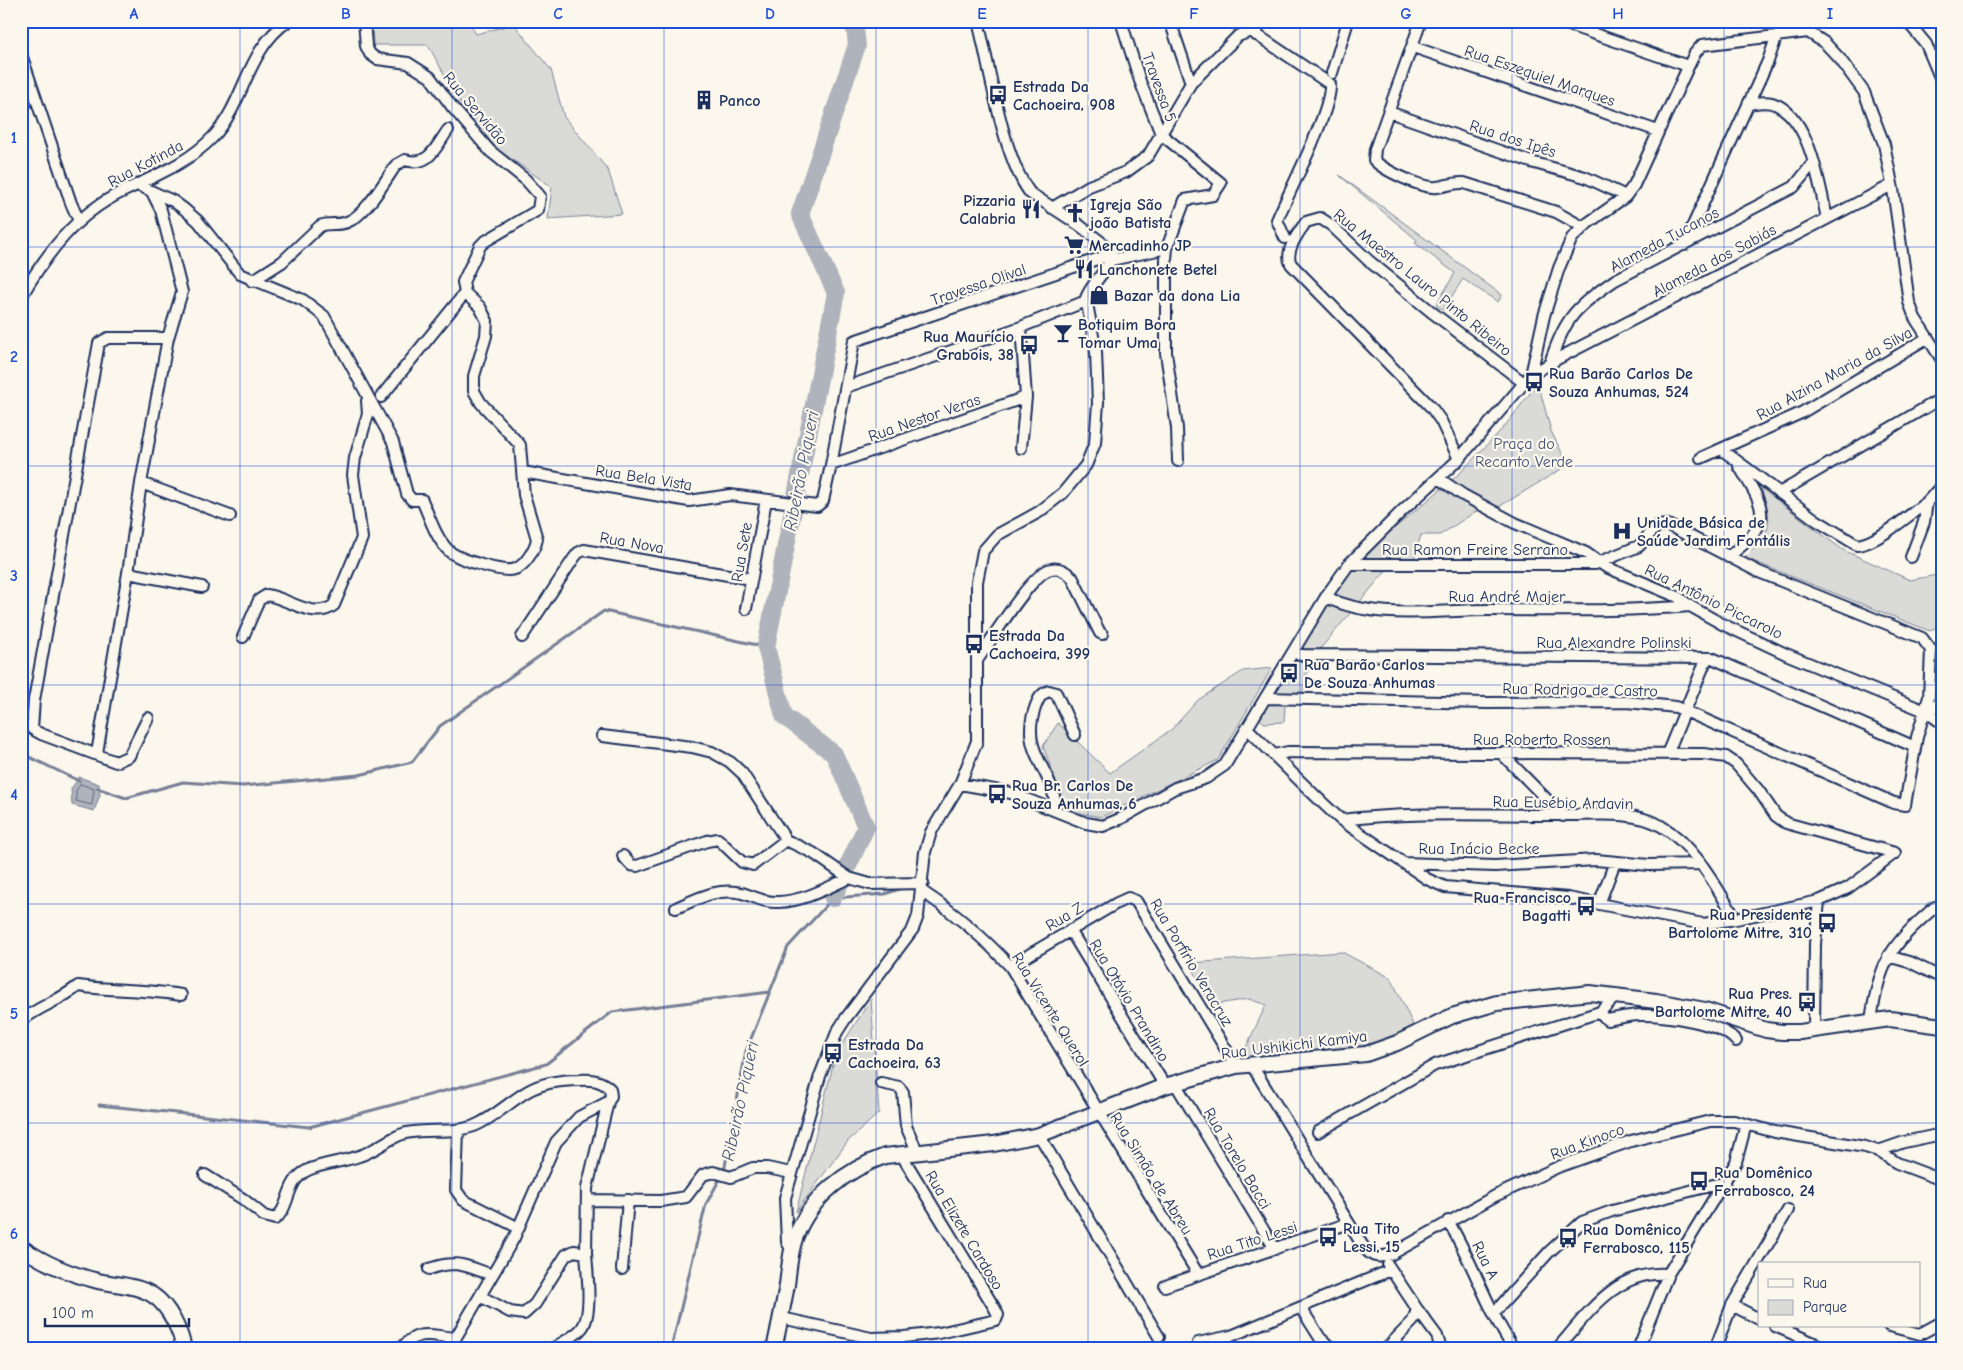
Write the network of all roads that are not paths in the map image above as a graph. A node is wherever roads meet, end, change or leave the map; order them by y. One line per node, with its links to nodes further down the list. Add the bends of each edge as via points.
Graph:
1 (288, 21): 27 (street, Rua Kotinda, via 272,34 258,54 223,126 199,150)
2 (364, 21): 40 (street, Rua Servidão, via 366,46 370,54 377,59 408,63 430,77 490,151 526,180 540,196 538,210 532,216 494,234 480,246 463,279)
3 (978, 21): 31 (street, via 1017,172 1030,193)
4 (1121, 21): 25 (street, Travessa 5)
5 (1170, 21): 20 (street)
6 (1260, 21): 13 (street)
7 (1348, 21): 18 (street)
8 (1421, 21): 15 (street)
9 (1557, 21): 17 (street)
10 (1808, 21): 12 (street)
11 (1906, 21): 19 (street, via 1926,44)
12 (1801, 32): 14 (street); 28 (street, via 1812,34 1825,43 1864,92 1884,144)
13 (1256, 35): 20 (street, via 1251,31 1238,36); 35 (street, via 1330,84 1330,94 1314,137 1277,220)
14 (1776, 35): 17 (street, via 1708,43 1699,48); 21 (street)
15 (1413, 47): 22 (street); 24 (street, Rua Eszequiel Marques)
16 (21, 54): 33 (street)
17 (1688, 66): 24 (street)
18 (1332, 73)
19 (1942, 82)
20 (1190, 83): 25 (street)
21 (1748, 104): 26 (street, via 1771,103 1792,116 1801,129); 36 (street)
22 (1389, 112): 30 (street, Rua dos Ipês, via 1531,162 1585,177); 34 (street, via 1375,149 1374,160 1381,167 1426,185 1438,187 1464,183 1556,212)
23 (448, 130): 39 (street, via 425,159 415,163 405,160 396,165 356,217 343,223 320,226 286,258)
24 (1658, 131): 30 (street)
25 (1161, 134): 31 (street, via 1148,156 1133,168 1089,186); 37 (street, via 1221,183 1213,195 1185,200)
26 (1813, 163): 32 (street); 36 (street, Alameda Tucanos, via 1794,187)
27 (138, 185): 29 (street); 33 (street, Rua Kotinda, via 104,202)
28 (1892, 185): 32 (street, Alameda dos Sabiás); 45 (street, via 1909,302)
29 (152, 192): 39 (street, via 184,209 207,232 233,267); 44 (street, via 161,210 182,292)
30 (1626, 196): 34 (street)
31 (1052, 208): 38 (street, via 1101,242)
32 (1827, 218): 47 (street, Alameda dos Sabiás)
33 (80, 221): 41 (street, Rua Kotinda, via 49,253)
34 (1583, 227): 48 (street, via 1572,238 1559,268)
35 (1285, 238)
36 (1684, 245): 47 (street, Alameda Tucanos, via 1615,280 1591,297 1564,325)
37 (1167, 248): 38 (street, Travessa Olival); 58 (street, via 1167,365 1177,428)
38 (1112, 257): 42 (street, via 1087,293); 49 (street, Travessa Olival, via 854,340)
39 (252, 281): 50 (street, via 303,300 324,316)
40 (465, 293): 51 (street); 61 (street, via 484,312 487,321 474,376 476,396 520,445)
41 (21, 297)
42 (1086, 301): 43 (street); 84 (street, via 1096,352 1098,403 1093,449 1086,465 1063,493 1039,512 997,535 983,551 977,582)
43 (1021, 327): 49 (street); 52 (street)
44 (168, 338): 63 (street); 95 (street, via 108,338 98,343 36,690 32,729)
45 (1928, 338): 46 (street); 55 (street, Rua Alzina Maria da Silva, via 1800,413)
46 (1942, 360)
47 (1550, 363): 48 (street, Alameda dos Sabiás)
48 (1527, 379): 57 (street); 57 (street, Rua Maestro Lauro Pinto Ribeiro, via 1383,273 1324,220 1315,218 1306,222 1288,256 1291,264 1431,406)
49 (846, 387): 60 (street)
50 (367, 397): 61 (street, via 393,442 410,498 422,500 445,546 462,558 508,571 519,567 530,555 537,539 524,495); 80 (street, via 368,414 353,475 362,538 334,605 328,610 314,611 267,595 259,600)
51 (381, 397)
52 (1026, 397): 54 (street); 60 (street, Rua Nestor Veras)
53 (1942, 398): 65 (street)
54 (1021, 448)
55 (1721, 449): 56 (street, Rua Alzina Maria da Silva); 59 (street)
56 (1701, 458)
57 (1459, 459): 62 (street)
58 (1178, 461)
59 (1737, 461): 65 (street); 69 (street, via 1759,499 1762,517 1755,534)
60 (831, 465): 66 (street, Rua Bela Vista, via 820,505)
61 (522, 472): 66 (street, Rua Bela Vista, via 689,501 730,495)
62 (1438, 478): 71 (street, Rua Antônio Piccarolo, via 1507,518 1586,553); 72 (street)
63 (141, 484): 68 (street); 73 (street)
64 (1942, 485): 67 (street)
65 (1779, 493): 67 (street, via 1857,546)
66 (766, 500): 74 (street, Rua Sete)
67 (1927, 502): 70 (street, via 1924,522)
68 (230, 516)
69 (1728, 557): 71 (street, Rua Ramon Freire Serrano, via 1661,524 1639,546); 88 (street, via 1922,638 1931,650)
70 (1911, 557)
71 (1599, 562): 72 (street, Rua Ramon Freire Serrano, via 1580,565); 77 (street, Rua Antônio Piccarolo, via 1678,597)
72 (1349, 564): 76 (street)
73 (128, 573): 75 (street); 95 (street)
74 (751, 579): 78 (street, Rua Sete); 81 (street, Rua Nova, via 584,550 574,558)
75 (202, 587)
76 (1326, 597): 77 (street, Rua André Majer, via 1356,609 1409,611 1606,612); 82 (street)
77 (1690, 606): 88 (street, Rua Antônio Piccarolo, via 1786,654)
78 (746, 609)
79 (1102, 634): 84 (street, via 1072,578 1065,571 1052,569 1031,584)
80 (243, 637)
81 (522, 637)
82 (1294, 653): 83 (street, Rua Alexandre Polinski); 85 (street)
83 (1707, 658): 87 (street); 94 (street, Rua Alexandre Polinski)
84 (978, 660): 99 (street, via 977,741)
85 (1265, 698): 87 (street, Rua Rodrigo de Castro, via 1486,703 1627,702 1657,703); 91 (street)
86 (1942, 698): 88 (street)
87 (1684, 710): 94 (street, Rua Rodrigo de Castro, via 1894,803 1905,805); 97 (street)
88 (1927, 712): 90 (street, Rua Antônio Piccarolo); 94 (street)
89 (148, 718): 95 (street, via 129,756 116,762)
90 (1942, 723)
91 (1248, 729): 98 (street, Rua Inácio Becke); 100 (street, via 1225,765 1214,773 1176,788 1112,824 1096,826)
92 (1075, 735): 100 (street, via 1060,697 1053,692 1044,692 1033,714 1030,736 1052,789)
93 (602, 736): 103 (street, via 692,747 712,752 730,762 742,773)
94 (1915, 747)
95 (97, 753)
96 (1502, 754): 97 (street, Rua Roberto Rossen); 98 (street, Rua Roberto Rossen, via 1288,752); 101 (street)
97 (1667, 754): 111 (street, Rua Roberto Rossen, via 1704,754 1730,759 1759,791 1779,820 1895,853 1848,888)
98 (1274, 755): 102 (street, Rua Inácio Becke)
99 (960, 784): 100 (street, via 1011,793); 109 (street, via 931,832 925,852)
100 (1056, 811)
101 (1563, 816): 102 (street, Rua Eusébio Ardavin, via 1404,816); 107 (street, Rua Eusébio Ardavin, via 1622,816 1653,822 1683,842)
102 (1341, 820): 106 (street, Rua Inácio Becke)
103 (786, 840): 104 (street, via 753,865 742,862 718,839 637,866 631,866); 108 (street, via 813,853)
104 (623, 856)
105 (1616, 862): 106 (street, Rua Inácio Becke, via 1575,860 1495,866); 107 (street, Rua Inácio Becke); 112 (street)
106 (1402, 863): 112 (street, via 1445,887)
107 (1700, 864): 115 (street, Rua Eusébio Ardavin)
108 (848, 878): 109 (street, via 870,884); 114 (street, via 792,900 770,902 743,893 723,891)
109 (923, 887): 118 (street, Rua Vicente Querol, via 994,948); 142 (street, via 918,916 906,941 856,1002 837,1032 820,1076)
110 (1136, 901): 116 (street, Rua Z, via 1128,898); 129 (street, Rua Porfírio Veracruz)
111 (1819, 902): 115 (street); 126 (street)
112 (1599, 904): 115 (street, via 1703,924)
113 (1935, 907): 117 (street, via 1906,932)
114 (676, 908)
115 (1736, 919)
116 (1070, 930): 118 (street, Rua Z); 131 (street, Rua Otávio Prandino)
117 (1888, 956): 119 (street, via 1912,963); 123 (street, via 1876,986)
118 (1010, 966): 133 (street, Rua Vicente Querol)
119 (1942, 978)
120 (181, 995): 124 (street, via 78,986 62,999 33,1011)
121 (1616, 996): 122 (street); 126 (main road, Rua Ushikichi Kamiya, via 1705,1010 1766,1030 1800,1032); 128 (main road, Rua Ushikichi Kamiya, via 1576,994 1497,1003 1452,1016 1366,1054)
122 (1600, 1012): 127 (street, via 1607,1020 1644,1015 1696,1022 1724,1031); 136 (street, via 1435,1064)
123 (1871, 1020): 125 (main road, Rua Ushikichi Kamiya, via 1897,1019); 126 (main road, Rua Ushikichi Kamiya)
124 (21, 1021)
125 (1942, 1026)
126 (1814, 1029)
127 (1736, 1041)
128 (1251, 1064): 129 (main road, Rua Ushikichi Kamiya); 150 (street)
129 (1236, 1066): 131 (main road, Rua Ushikichi Kamiya)
130 (881, 1083): 139 (street, via 899,1087 903,1092 906,1126)
131 (1170, 1085): 133 (main road, Rua Ushikichi Kamiya); 153 (street, Rua Torelo Bacci)
132 (608, 1102): 135 (street, via 610,1089 605,1084 589,1080 558,1080 528,1091 490,1118); 146 (street, via 591,1169); 151 (street, via 579,1117 556,1142)
133 (1097, 1112): 138 (main road, Rua Ushikichi Kamiya); 162 (street, Rua Simão de Abreu)
134 (1746, 1124): 140 (street, Rua Kinoco); 145 (street, via 1736,1162); 149 (street, Rua Kinoco, via 1724,1120 1710,1122 1608,1148 1520,1184)
135 (458, 1130): 143 (street, via 404,1133 360,1156 308,1170 291,1186 275,1219 264,1216); 151 (street, via 456,1190 462,1200)
136 (1318, 1132)
137 (1942, 1134): 140 (street)
138 (1038, 1135): 139 (main road, Rua Ushikichi Kamiya, via 984,1146); 176 (street)
139 (917, 1151): 141 (main road, Rua Ushikichi Kamiya)
140 (1878, 1151): 144 (street, Rua Kinoco, via 1897,1163)
141 (901, 1154): 154 (main road, Rua Ushikichi Kamiya, via 868,1162 827,1190 803,1220); 178 (street, Rua Elizete Cardoso, via 998,1318 993,1322 939,1333)
142 (791, 1173): 147 (street, via 753,1168 731,1177 713,1172 703,1175 686,1197 660,1201); 154 (street, via 784,1211 787,1242)
143 (205, 1175)
144 (1942, 1180)
145 (1725, 1182): 163 (street); 170 (street, via 1612,1211 1582,1222 1566,1234)
146 (587, 1200): 147 (street); 155 (street)
147 (628, 1200): 159 (street)
148 (1788, 1210): 157 (street)
149 (1448, 1221): 156 (street, Rua Kinoco); 170 (street, Rua A)
150 (1349, 1223): 153 (street, Rua Tito Lessi); 156 (street, via 1367,1252 1376,1258)
151 (519, 1228): 164 (street)
152 (21, 1247): 180 (main road, via 45,1263 78,1276 139,1289 155,1296 168,1312 182,1338)
153 (1275, 1249): 162 (street, Rua Tito Lessi)
154 (792, 1250): 171 (main road, Rua Ushikichi Kamiya)
155 (586, 1253): 166 (street, via 574,1251 566,1255 535,1304 524,1314 510,1312); 183 (street, via 586,1320 581,1329)
156 (1382, 1257): 160 (street)
157 (1761, 1262)
158 (429, 1269): 164 (street, via 456,1262)
159 (622, 1270)
160 (1391, 1270): 168 (street); 169 (street)
161 (1757, 1270): 167 (street)
162 (1198, 1274): 165 (street, Rua Tito Lessi)
163 (1668, 1274): 190 (street, via 1647,1274 1610,1291); 191 (street)
164 (492, 1275): 166 (street)
165 (1165, 1286)
166 (480, 1296): 177 (street)
167 (1732, 1305): 172 (street); 192 (street)
168 (1301, 1308): 179 (street, via 1231,1336); 186 (street, via 1320,1338)
169 (1417, 1309): 187 (street, via 1413,1320); 188 (street, via 1437,1336)
170 (1494, 1313): 189 (street, Rua A)
171 (782, 1318): 178 (street, via 849,1335); 184 (main road, Rua Ushikichi Kamiya)
172 (1758, 1318)
173 (1942, 1322): 175 (street, via 1920,1334)
174 (1780, 1328): 193 (street)
175 (1897, 1328)
176 (1159, 1337)
177 (455, 1338): 181 (street, via 418,1335 411,1337); 182 (street)
178 (888, 1338): 185 (street)
179 (1198, 1344)
180 (184, 1349)
181 (401, 1349)
182 (449, 1349)
183 (552, 1349)
184 (774, 1349)
185 (894, 1349)
186 (1332, 1349)
187 (1386, 1349)
188 (1441, 1349)
189 (1514, 1349)
190 (1557, 1349)
191 (1638, 1349)
192 (1715, 1349)
193 (1828, 1349)

